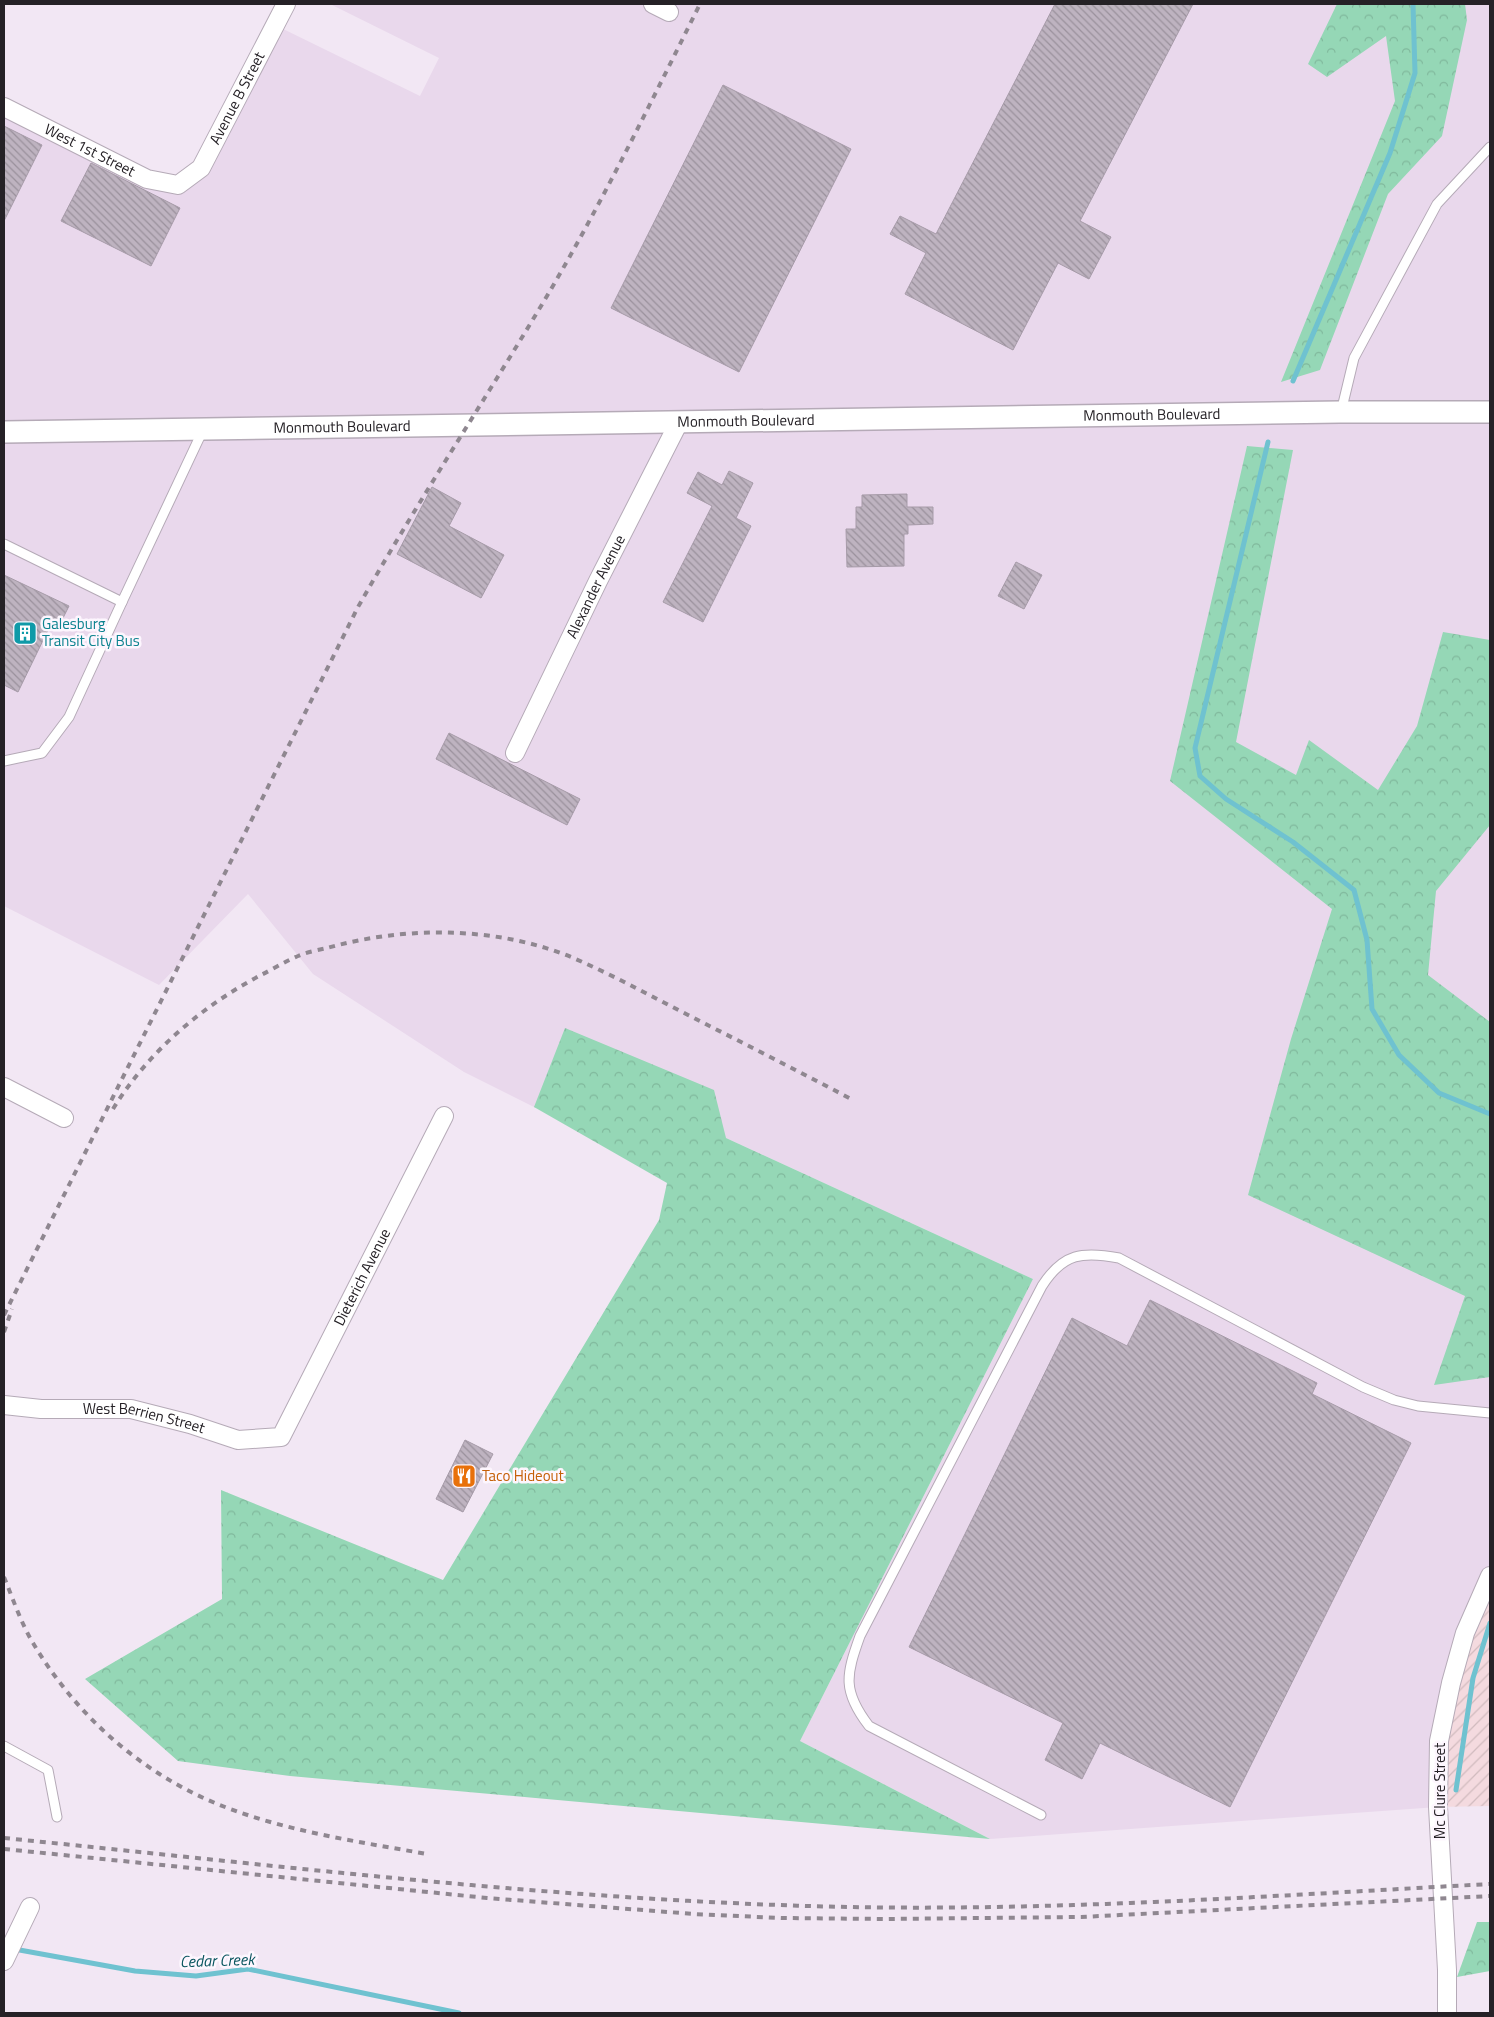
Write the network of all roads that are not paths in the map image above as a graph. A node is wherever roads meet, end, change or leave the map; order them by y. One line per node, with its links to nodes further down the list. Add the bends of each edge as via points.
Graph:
1 (286, 4): 4 (street, Avenue B Street, via 201,168)
2 (4, 106): 4 (street, West 1st Street, via 147,179)
3 (1490, 147): 5 (lane, via 1437,204 1354,358)
4 (178, 185)
5 (1340, 412): 6 (street, Monmouth Boulevard); 7 (street, Monmouth Boulevard)
6 (1490, 412)
7 (679, 422): 8 (street, Monmouth Boulevard); 12 (street, Alexander Avenue)
8 (204, 428): 9 (street, Monmouth Boulevard); 11 (lane)
9 (4, 432)
10 (4, 544): 11 (lane)
11 (122, 602): 13 (lane, via 69,717 42,753)
12 (515, 753)
13 (4, 761)
14 (4, 1087): 16 (street)
15 (444, 1116): 19 (street, Dieterich Avenue)
16 (64, 1118)
17 (4, 1405): 19 (street, West Berrien Street, via 41,1409 131,1409 238,1440)
18 (1490, 1413): 22 (lane, via 1418,1406 1394,1400 1363,1387 1119,1258 1094,1253 1075,1256 1060,1264 1042,1286 865,1627 851,1662 849,1677 850,1692 857,1710 869,1726)
19 (281, 1437)
20 (1490, 1576): 26 (street, Mc Clure Street, via 1465,1633 1439,1741 1438,1807)
21 (4, 1746): 23 (lane, via 48,1770)
22 (1041, 1815)
23 (56, 1817)
24 (30, 1907): 25 (street)
25 (4, 1961)
26 (1447, 2013)

